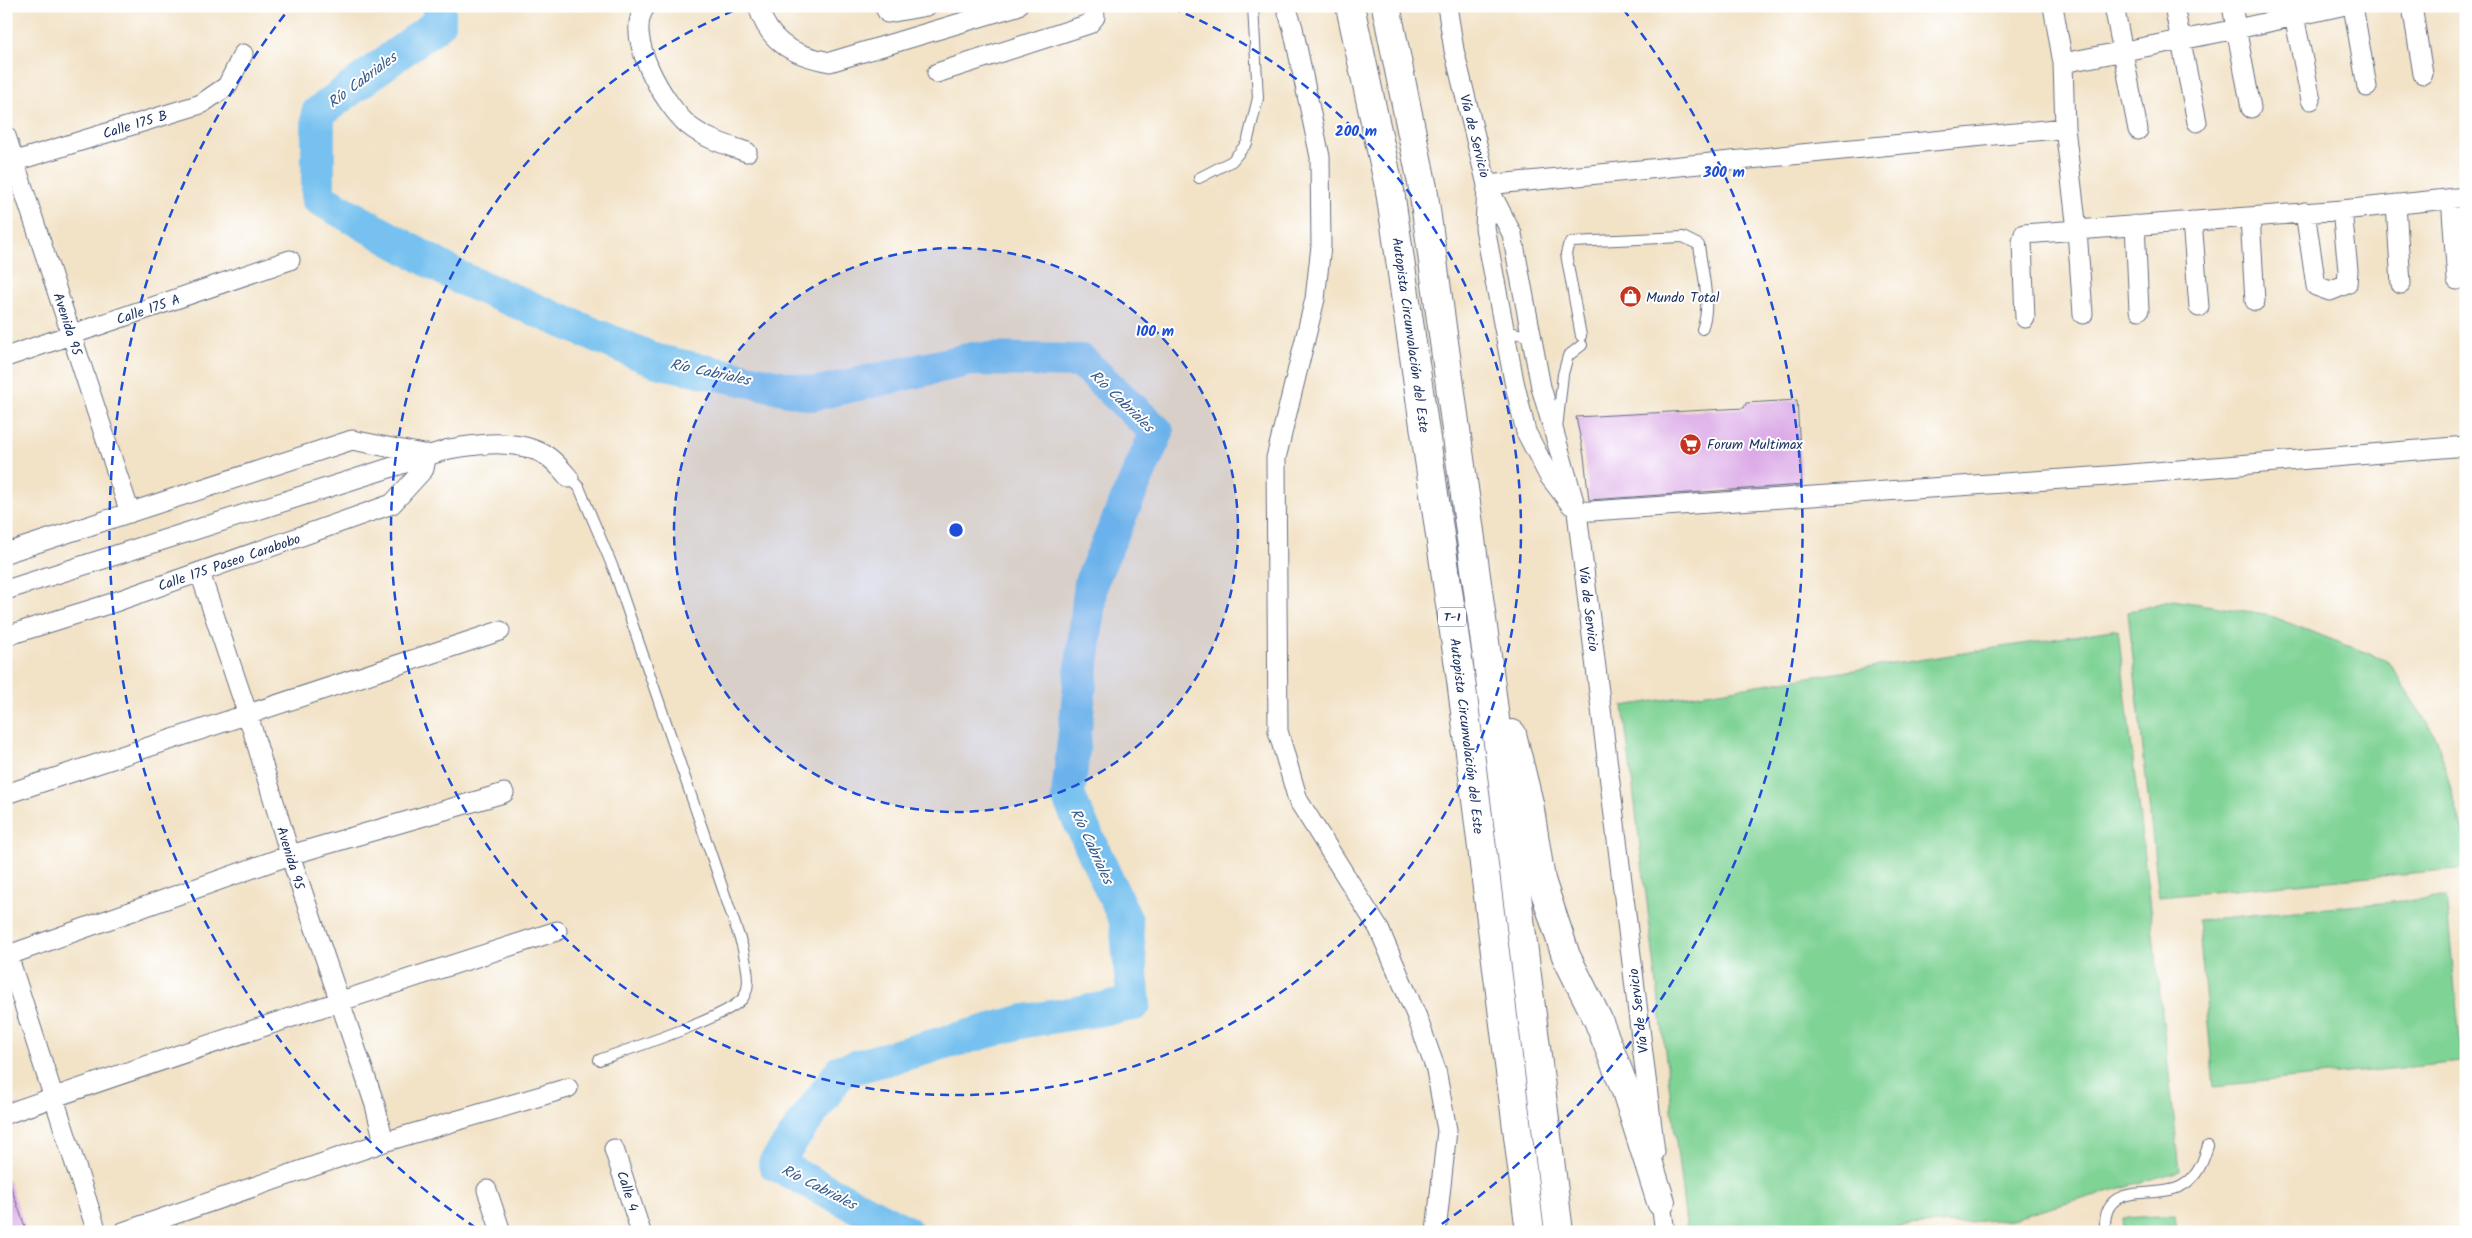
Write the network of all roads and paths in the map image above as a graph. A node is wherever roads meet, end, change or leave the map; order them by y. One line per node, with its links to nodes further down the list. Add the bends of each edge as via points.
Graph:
1 (646, 6): 34 (street, via 638,24 640,46 672,109 689,126 712,140)
2 (758, 6): 5 (street, via 762,18 784,47 804,57 830,62)
3 (884, 6): 4 (street, via 888,13)
4 (927, 6)
5 (1017, 6)
6 (1094, 6): 25 (street, via 1095,17 1089,24)
7 (1253, 6): 36 (lane, via 1258,98 1247,143 1232,161)
8 (1286, 6): 93 (street, via 1320,157 1321,246 1315,299 1276,458 1278,731 1298,800 1379,929 1436,1070 1447,1130)
9 (1350, 6): 94 (highway, Autopista Circunvalación del Este / T-1, via 1390,191 1461,680)
10 (1386, 6): 72 (highway, T-1, via 1423,188)
11 (1447, 6): 37 (street, Vía de Servicio, via 1454,50)
12 (2053, 6): 24 (street)
13 (2114, 6): 22 (street)
14 (2174, 6): 21 (street)
15 (2232, 6): 20 (street)
16 (2341, 6): 19 (street)
17 (2353, 6): 27 (street)
18 (2412, 6): 26 (street)
19 (2293, 11): 20 (street); 28 (street)
20 (2237, 30): 21 (street); 29 (street)
21 (2181, 40): 22 (street); 30 (street)
22 (2123, 51): 24 (street); 32 (street)
23 (243, 54): 35 (street, Calle 175 B, via 227,86 201,104)
24 (2063, 62): 31 (street)
25 (937, 72)
26 (2422, 74)
27 (2367, 87)
28 (2311, 100)
29 (2251, 108)
30 (2197, 122)
31 (2065, 128): 37 (street); 45 (street)
32 (2138, 130)
33 (6, 136): 35 (street, Avenida 95)
34 (748, 152)
35 (10, 163): 56 (street, Avenida 95)
36 (1199, 178)
37 (1487, 185): 55 (street, Vía de Servicio, via 1485,228); 57 (street, via 1512,234)
38 (2458, 198): 39 (street); 47 (street)
39 (2396, 204): 40 (street); 48 (street)
40 (2342, 210): 41 (street); 41 (street, via 2347,284 2330,291 2316,286)
41 (2305, 212): 42 (street)
42 (2250, 216): 43 (street); 49 (street)
43 (2192, 221): 44 (street); 50 (street)
44 (2135, 225): 45 (street); 51 (street)
45 (2077, 230): 52 (street); 53 (street, via 2024,234)
46 (290, 260): 56 (street, Calle 175 A)
47 (2458, 280)
48 (2401, 284)
49 (2255, 301)
50 (2200, 307)
51 (2140, 310)
52 (2082, 314)
53 (2025, 318)
54 (1702, 329): 61 (lane, via 1706,320 1699,245 1683,236 1572,242 1566,254 1582,341 1568,356)
55 (1505, 330): 57 (lane); 59 (street, Vía de Servicio)
56 (72, 336): 58 (street, Calle 175 A); 66 (street, Avenida 95)
57 (1532, 337): 60 (street)
58 (6, 357)
59 (1514, 381): 60 (street); 65 (street, Vía de Servicio, via 1526,432 1549,476)
60 (1541, 387): 61 (street)
61 (1556, 434): 65 (street)
62 (2466, 446): 65 (street, via 2097,477)
63 (427, 454): 64 (street, via 480,444 510,444 548,456); 66 (street, via 352,440); 68 (street, Calle 175 Paseo Carabobo, via 424,469 392,504); 69 (street)
64 (569, 478): 80 (lane, via 579,487 614,570 742,945 748,980 744,998 731,1008)
65 (1577, 512): 88 (street, Vía de Servicio)
66 (130, 513): 67 (street)
67 (6, 553)
68 (200, 572): 71 (street, Calle 175 Paseo Carabobo); 73 (street, Avenida 95)
69 (6, 590)
70 (500, 631): 73 (street)
71 (6, 636)
72 (1487, 660): 88 (highway, via 1508,716 1529,803 1541,880 1566,956 1598,1020 1626,1091); 95 (highway, T-1)
73 (248, 715): 75 (street); 76 (street, Avenida 95)
74 (504, 793): 76 (street)
75 (6, 794)
76 (290, 855): 78 (street); 79 (street, Avenida 95)
77 (557, 931): 79 (street)
78 (7, 954): 82 (street)
79 (338, 1001): 82 (street); 84 (street, Avenida 95, via 375,1105)
80 (599, 1060)
81 (568, 1088): 84 (street)
82 (53, 1096): 83 (street); 89 (street)
83 (6, 1114)
84 (384, 1142): 90 (street)
85 (2208, 1146): 97 (lane, via 2190,1181 2156,1192 2123,1195 2110,1203 2104,1221)
86 (614, 1149): 92 (street, Calle 4)
87 (487, 1190): 91 (street)
88 (1661, 1202): 96 (street, Vía de Servicio)
89 (97, 1232)
90 (123, 1232)
91 (501, 1232)
92 (641, 1232)
93 (1436, 1232)
94 (1530, 1232)
95 (1559, 1232)
96 (1665, 1232)
97 (2105, 1232)

